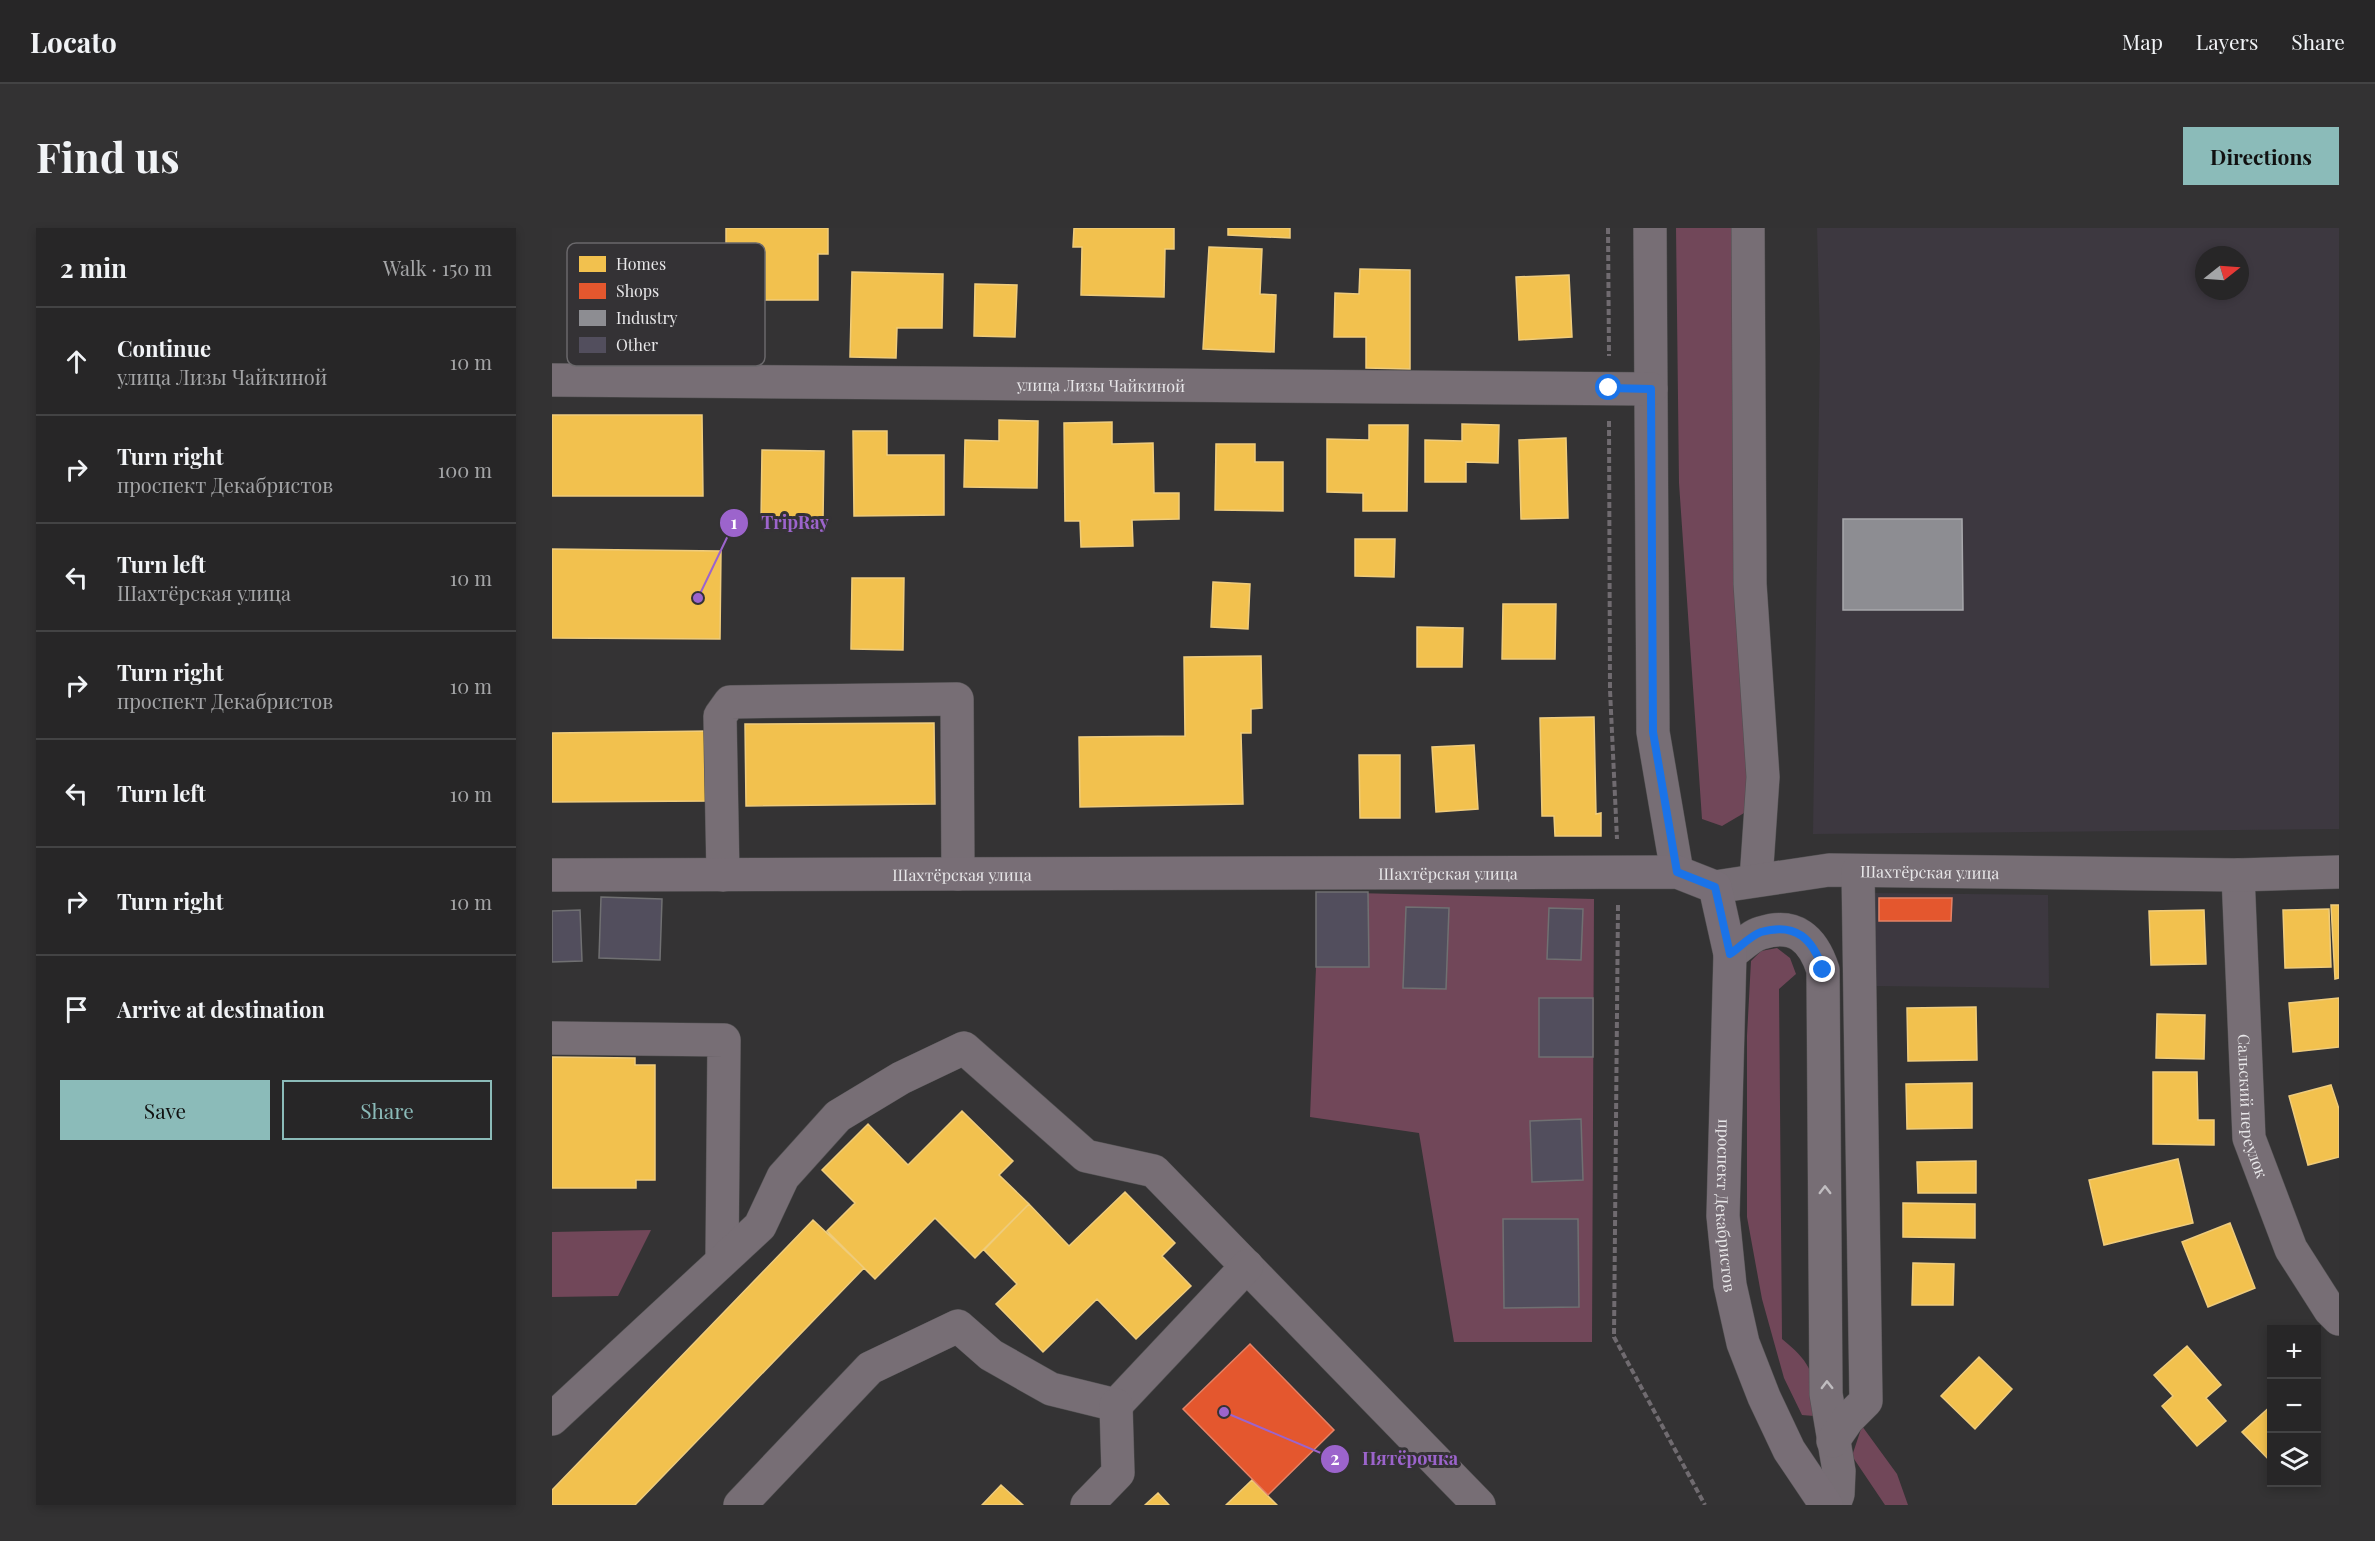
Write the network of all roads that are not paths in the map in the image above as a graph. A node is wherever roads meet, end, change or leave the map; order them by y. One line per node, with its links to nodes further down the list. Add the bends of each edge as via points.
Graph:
1 (1650, 228): 4 (street)
2 (1748, 228): 12 (street, via 1750,584 1763,777)
3 (552, 380): 4 (street, улица Лизы Чайкиной)
4 (1651, 389): 6 (street, via 1653,732)
5 (1858, 871): 10 (street, Шахтёрская улица); 12 (street, Шахтёрская улица, via 1829,870); 21 (street, via 1866,1401)
6 (1677, 872): 9 (main road, Шахтёрская улица); 13 (main road, Шахтёрская улица)
7 (2339, 872): 10 (street, Шахтёрская улица)
8 (723, 874): 9 (main road, Шахтёрская улица); 9 (street, via 720,716 730,702 957,699); 11 (main road, Шахтёрская улица)
9 (958, 874)
10 (2238, 874): 18 (street, Сальский переулок, via 2249,1138 2291,1250)
11 (552, 875)
12 (1756, 880): 13 (street, Шахтёрская улица)
13 (1715, 887): 14 (main road, проспект Декабристов)
14 (1730, 954): 21 (street, one-way to 14, via 1827,1394 1823,970 1817,952 1803,934 1783,929 1759,933); 25 (main road, проспект Декабристов, via 1723,1216 1730,1285 1743,1343 1764,1397 1789,1450)
15 (552, 1038): 16 (street, via 724,1040)
16 (722, 1259): 17 (street, via 760,1226 783,1177 838,1116 901,1078 964,1048 1086,1156 1154,1171); 20 (street)
17 (1247, 1266): 19 (street); 24 (street)
18 (2339, 1318)
19 (1116, 1405): 22 (street, via 1051,1389 991,1355 958,1326 870,1368); 23 (street, via 1118,1473)
20 (552, 1419)
21 (1833, 1441): 26 (street, via 1839,1471 1839,1494)
22 (740, 1505)
23 (1087, 1505)
24 (1479, 1505)
25 (1826, 1505)
26 (1834, 1505)

